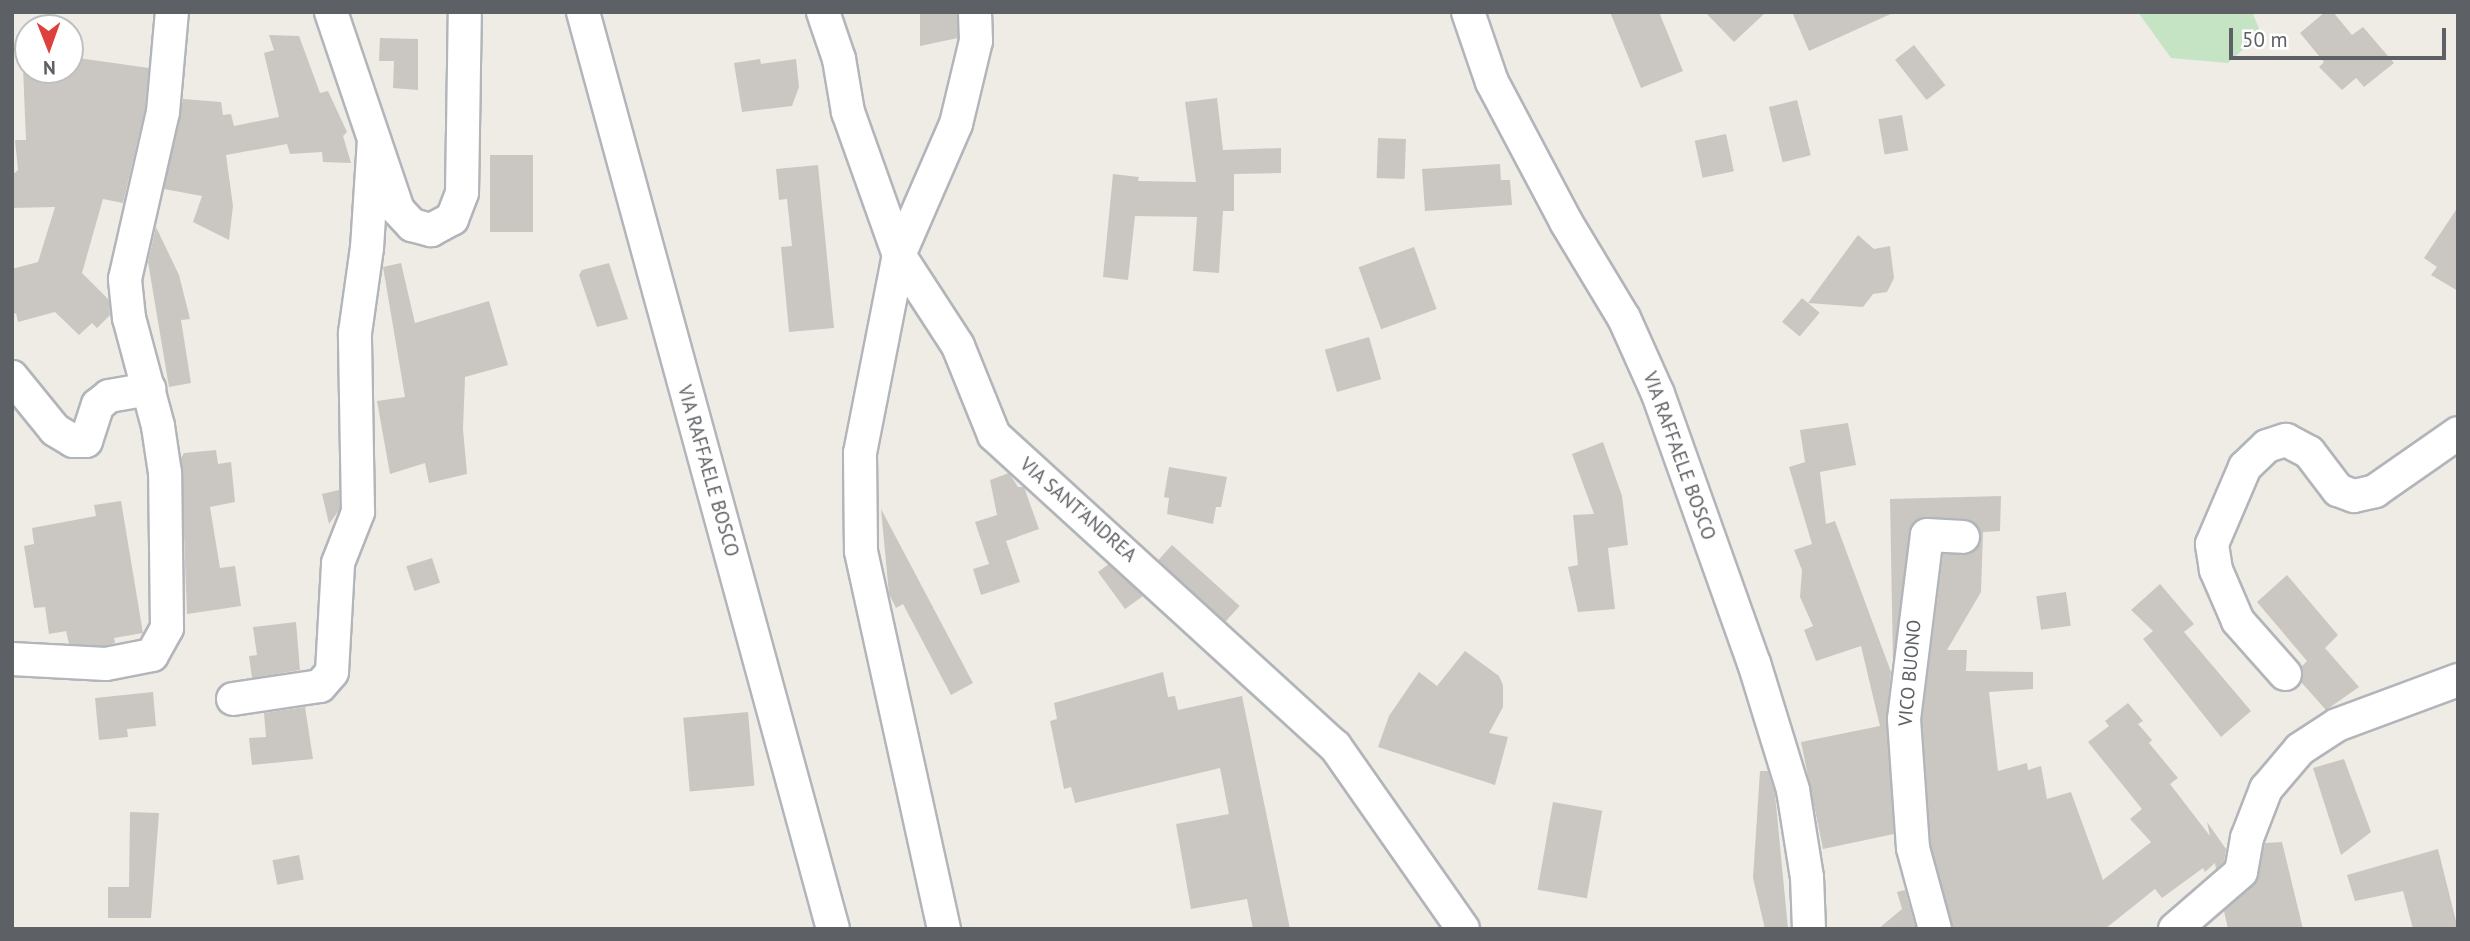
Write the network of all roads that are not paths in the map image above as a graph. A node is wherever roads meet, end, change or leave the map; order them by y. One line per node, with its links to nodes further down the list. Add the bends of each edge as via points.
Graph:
1 (172, 12): 11 (street, via 163,112 125,279 129,318)
2 (331, 12): 8 (street)
3 (466, 12): 8 (street, via 463,193 452,219 431,230 412,225 398,210)
4 (583, 12): 18 (street, VIA RAFFAELE BOSCO)
5 (823, 12): 9 (street, VIA SANT'ANDREA, via 839,60 848,113)
6 (975, 12): 9 (street, via 976,41 957,124)
7 (1468, 12): 21 (street, VIA RAFFAELE BOSCO, via 1492,82 1566,222 1624,318 1658,394 1754,663 1793,790 1807,877)
8 (374, 140): 17 (street, via 367,248 355,333 358,512 338,564 332,672 320,687)
9 (899, 255): 19 (street, via 860,453 861,551); 20 (street, VIA SANT'ANDREA, via 958,346 994,435 1335,746)
10 (12, 377): 11 (street, via 55,430 74,441 86,441 98,405)
11 (147, 381): 14 (street, via 164,473 167,628 152,655 106,664)
12 (2458, 433): 15 (street, via 2375,491 2354,496 2338,490 2309,452 2286,440 2267,446 2245,467 2212,544 2216,570 2238,621)
13 (1963, 537): 22 (street, VICO BUONO, via 1927,535 1904,719 1913,848)
14 (12, 659)
15 (2286, 674)
16 (2458, 680): 23 (street, via 2337,725 2300,748 2266,789 2247,838 2241,872)
17 (233, 699)
18 (833, 929)
19 (944, 929)
20 (1462, 929)
21 (1809, 929)
22 (1935, 929)
23 (2175, 929)

